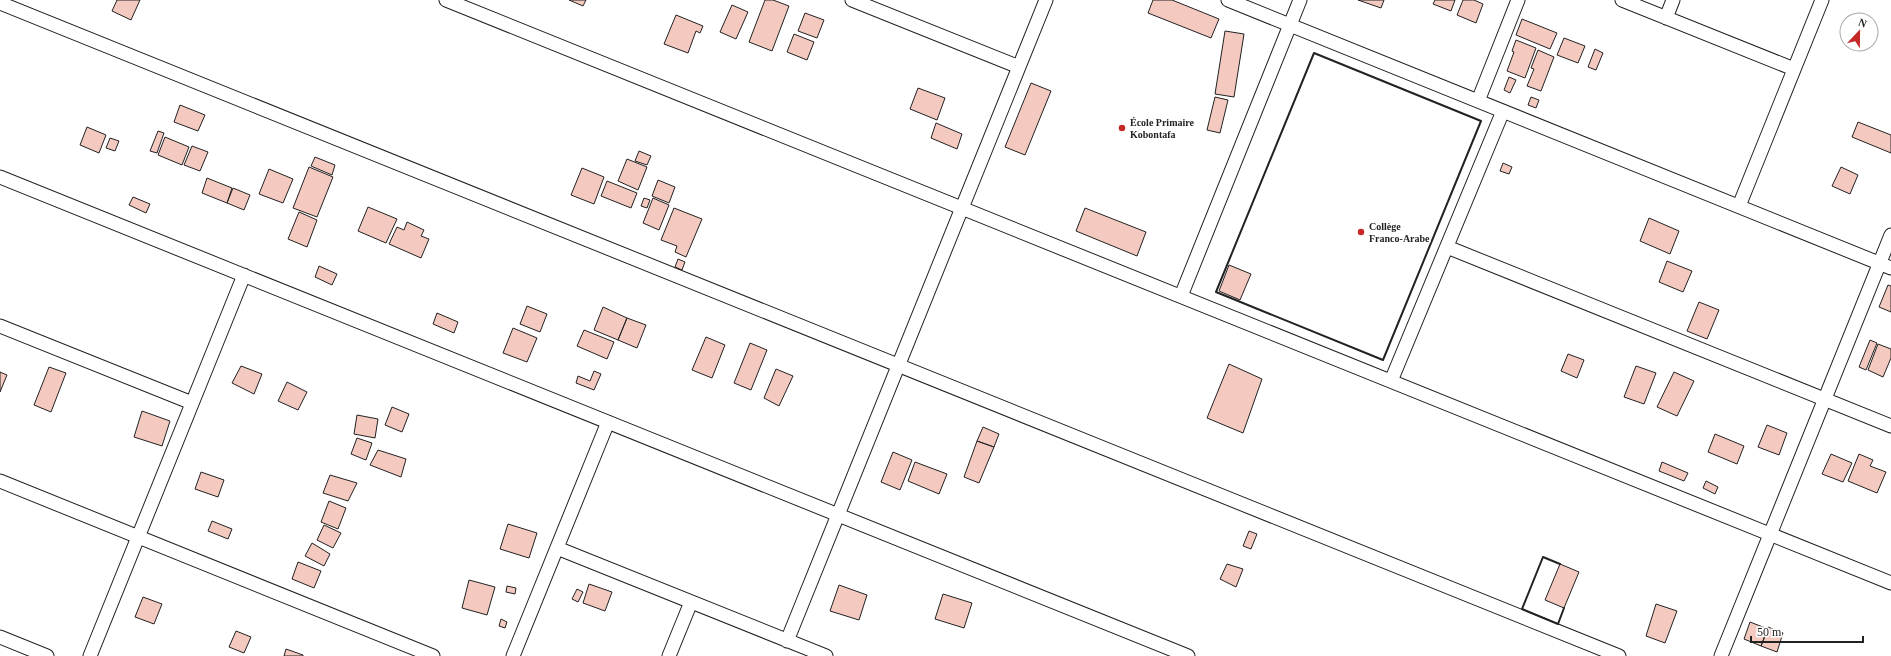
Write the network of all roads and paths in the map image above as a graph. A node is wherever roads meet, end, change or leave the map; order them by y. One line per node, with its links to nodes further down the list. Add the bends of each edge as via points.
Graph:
1 (446, 0): 19 (street)
2 (852, 0): 13 (street)
3 (1046, 0): 13 (street)
4 (1228, 0): 12 (street)
5 (1300, 0): 12 (street)
6 (1518, 0): 15 (street)
7 (1622, 0): 11 (street)
8 (1673, 0): 11 (street)
9 (1822, 0): 14 (street)
10 (0, 3): 26 (street)
11 (1666, 18): 14 (street)
12 (1290, 25): 15 (street); 24 (street)
13 (1019, 67): 19 (street)
14 (1794, 70): 18 (street)
15 (1478, 101): 16 (street)
16 (1503, 111): 18 (street); 21 (street)
17 (0, 177): 23 (street)
18 (1739, 206): 22 (street)
19 (962, 208): 24 (street); 26 (street)
20 (1891, 235): 22 (street)
21 (1447, 247): 27 (street); 28 (street)
22 (1885, 265): 28 (street)
23 (244, 275): 29 (street); 30 (street)
24 (1181, 296): 27 (street)
25 (0, 326): 29 (street)
26 (898, 366): 33 (street); 48 (street)
27 (1391, 381): 34 (street)
28 (1824, 400): 31 (street); 34 (street)
29 (192, 403): 35 (street)
30 (608, 422): 33 (street); 36 (street)
31 (1891, 426)
32 (0, 481): 35 (street)
33 (838, 515): 40 (street); 47 (street)
34 (1770, 534): 37 (street); 49 (street)
35 (138, 537): 42 (street); 43 (street)
36 (557, 548): 38 (street); 44 (street)
37 (1891, 583)
38 (691, 602): 40 (street); 45 (street)
39 (0, 637): 41 (street)
40 (788, 641): 46 (street)
41 (47, 656)
42 (90, 656)
43 (433, 656)
44 (513, 656)
45 (669, 656)
46 (826, 656)
47 (1188, 656)
48 (1618, 656)
49 (1721, 656)

